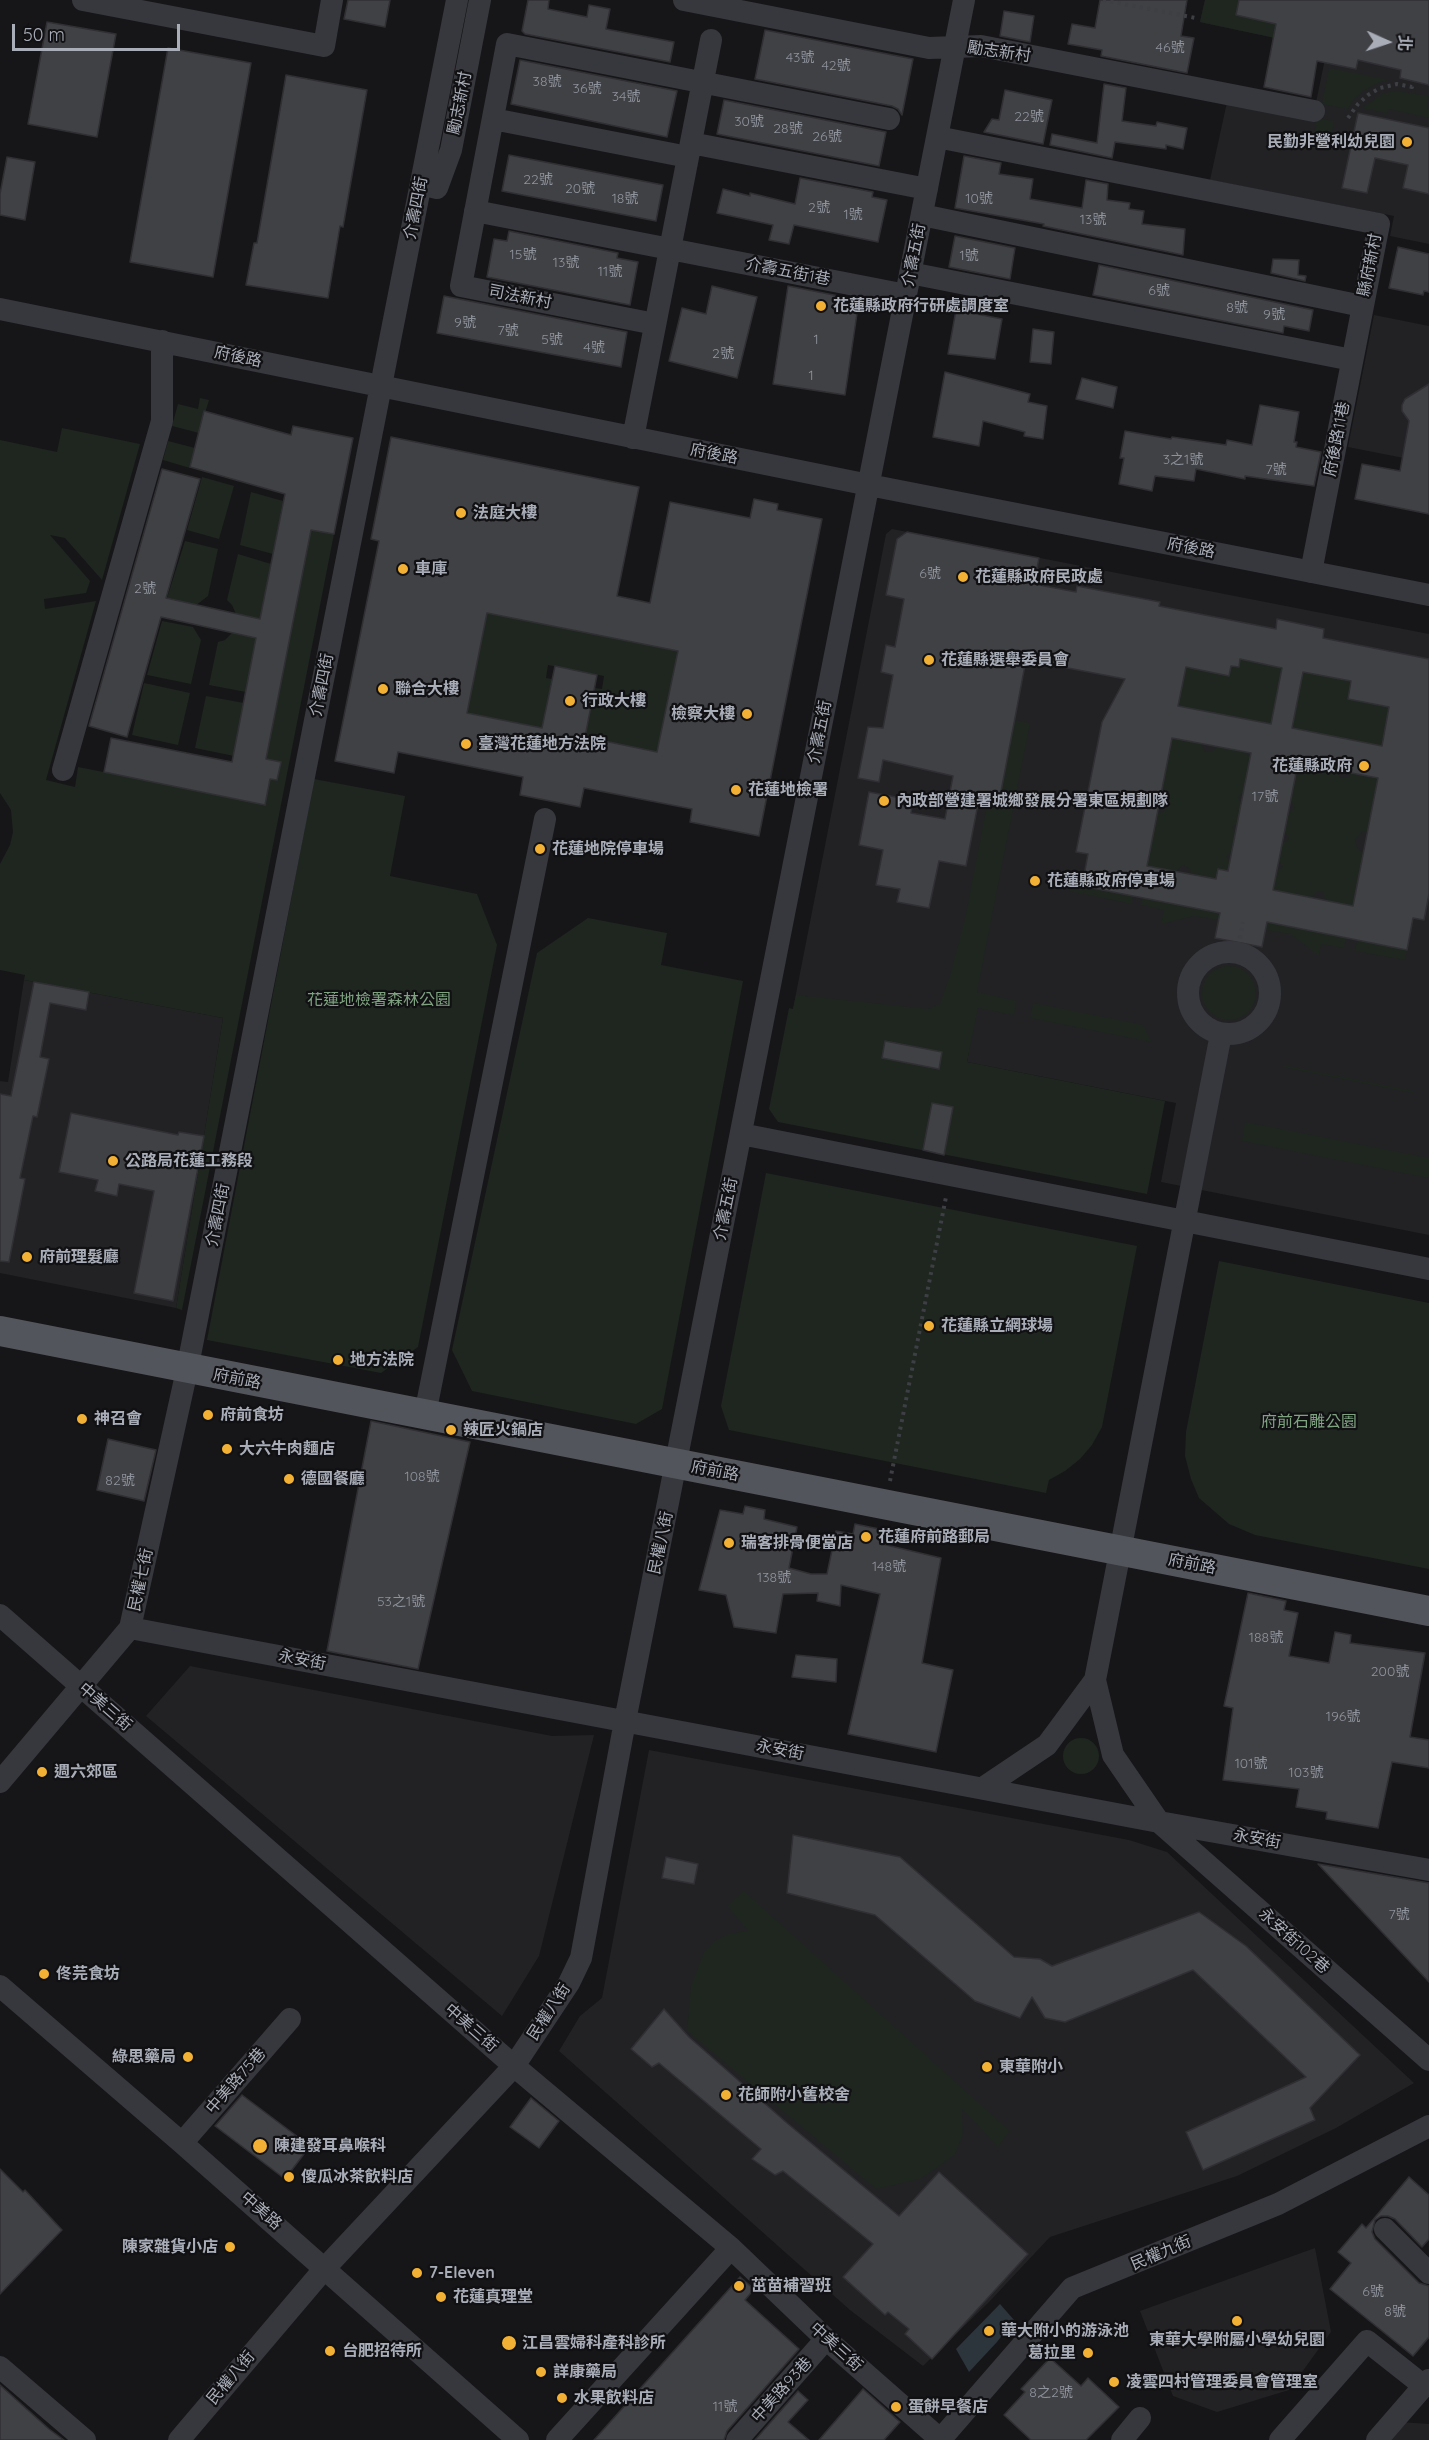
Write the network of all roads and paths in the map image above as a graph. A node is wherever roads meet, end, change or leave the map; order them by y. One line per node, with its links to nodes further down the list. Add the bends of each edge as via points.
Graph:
1 (83, 0): 2 (street, via 324,46)
2 (332, 0)
3 (457, 0): 19 (street, 介壽四街)
4 (480, 0): 19 (street, 勵志新村, via 451,150 437,188)
5 (684, 0): 10 (street, 勵志新村, via 929,48)
6 (964, 0): 10 (street, 介壽五街)
7 (1103, 0): 8 (path)
8 (1196, 18)
9 (711, 40): 12 (street)
10 (954, 47): 13 (street, 勵志新村, via 981,46); 17 (street, 介壽五街)
11 (1413, 82): 14 (path, via 1412,87 1398,84 1380,88)
12 (702, 83): 15 (street, 司法新村, via 507,44); 16 (street, 司法新村); 18 (street)
13 (1314, 111)
14 (1347, 118)
15 (493, 119): 18 (street); 21 (street, 司法新村)
16 (889, 119)
17 (937, 137): 20 (street, 介壽五街); 26 (street, 縣府新村, via 1379,224)
18 (689, 150): 20 (street); 23 (street)
19 (421, 184): 31 (street, 介壽四街)
20 (927, 189): 22 (street, 介壽五街)
21 (475, 211): 23 (street); 28 (street, 司法新村, via 460,286)
22 (922, 215): 24 (street, 介壽五街); 26 (street, 縣府新村)
23 (670, 249): 25 (street, 介壽五街1巷); 28 (street)
24 (910, 273): 25 (street, 介壽五街); 30 (street)
25 (906, 295): 33 (street, 介壽五街)
26 (1362, 306): 30 (street, 府後路11巷)
27 (0, 309): 29 (street, 府後路)
28 (656, 324): 32 (street)
29 (162, 341): 31 (street, 府後路); 36 (street, via 162,421)
30 (1352, 360): 34 (street, 府後路11巷)
31 (381, 387): 32 (street, 府後路); 46 (street, 介壽四街)
32 (633, 438): 33 (street, 府後路)
33 (869, 485): 34 (street, 府後路); 41 (street, 介壽五街)
34 (1311, 572): 35 (street, 府後路)
35 (1429, 595)
36 (63, 770)
37 (545, 819): 47 (street)
38 (1243, 922): 39 (path)
39 (1237, 953): 40 (street, via 1261,967 1270,994 1260,1020 1249,1029); 40 (street, via 1209,957 1198,966 1188,992 1197,1019)
40 (1221, 1034): 43 (street)
41 (741, 1134): 42 (street); 48 (street, 介壽五街)
42 (950, 1176): 43 (street); 49 (path)
43 (1185, 1221): 44 (street); 50 (street)
44 (1429, 1269)
45 (0, 1331): 46 (main road, 府前路)
46 (187, 1370): 47 (main road, 府前路); 53 (street, 民權七街)
47 (425, 1414): 48 (main road, 府前路)
48 (677, 1463): 49 (main road, 府前路); 56 (street, 民權八街)
49 (886, 1504): 50 (main road, 府前路)
50 (1121, 1550): 51 (main road, 府前路); 54 (street)
51 (1429, 1611)
52 (0, 1615): 55 (street, 中美三街)
53 (130, 1628): 55 (street, 民權七街); 56 (street, 永安街)
54 (1095, 1680): 58 (street, via 1047,1745); 59 (street, 永安街102巷, via 1113,1755)
55 (82, 1687): 57 (street, 民權七街); 64 (street, 中美三街)
56 (624, 1720): 58 (street, 永安街); 64 (street, 民權八街, via 581,1958)
57 (0, 1782)
58 (983, 1788): 59 (street, 永安街)
59 (1159, 1822): 60 (street, 永安街); 63 (street, 永安街102巷)
60 (1429, 1870)
61 (0, 1986): 66 (street, 中美路)
62 (290, 2019): 66 (street, 中美路75巷)
63 (1429, 2061)
64 (514, 2066): 68 (street, 中美三街); 69 (street, 民權八街)
65 (1429, 2126): 80 (street, 民權九街, via 1278,2204 1072,2289)
66 (182, 2143): 69 (street, 中美路)
67 (1385, 2229): 70 (street)
68 (731, 2248): 71 (street, 中美三街); 78 (street)
69 (325, 2268): 76 (street, 民權八街); 77 (street, 中美路)
70 (1429, 2273)
71 (826, 2340): 79 (street, 中美路93巷); 80 (street, 中美三街)
72 (0, 2367): 75 (street)
73 (1427, 2383): 82 (street, via 1367,2341); 83 (street)
74 (1140, 2418): 81 (street)
75 (85, 2440)
76 (179, 2440)
77 (518, 2440)
78 (557, 2440)
79 (737, 2440)
80 (940, 2440)
81 (1122, 2440)
82 (1280, 2440)
83 (1377, 2440)

